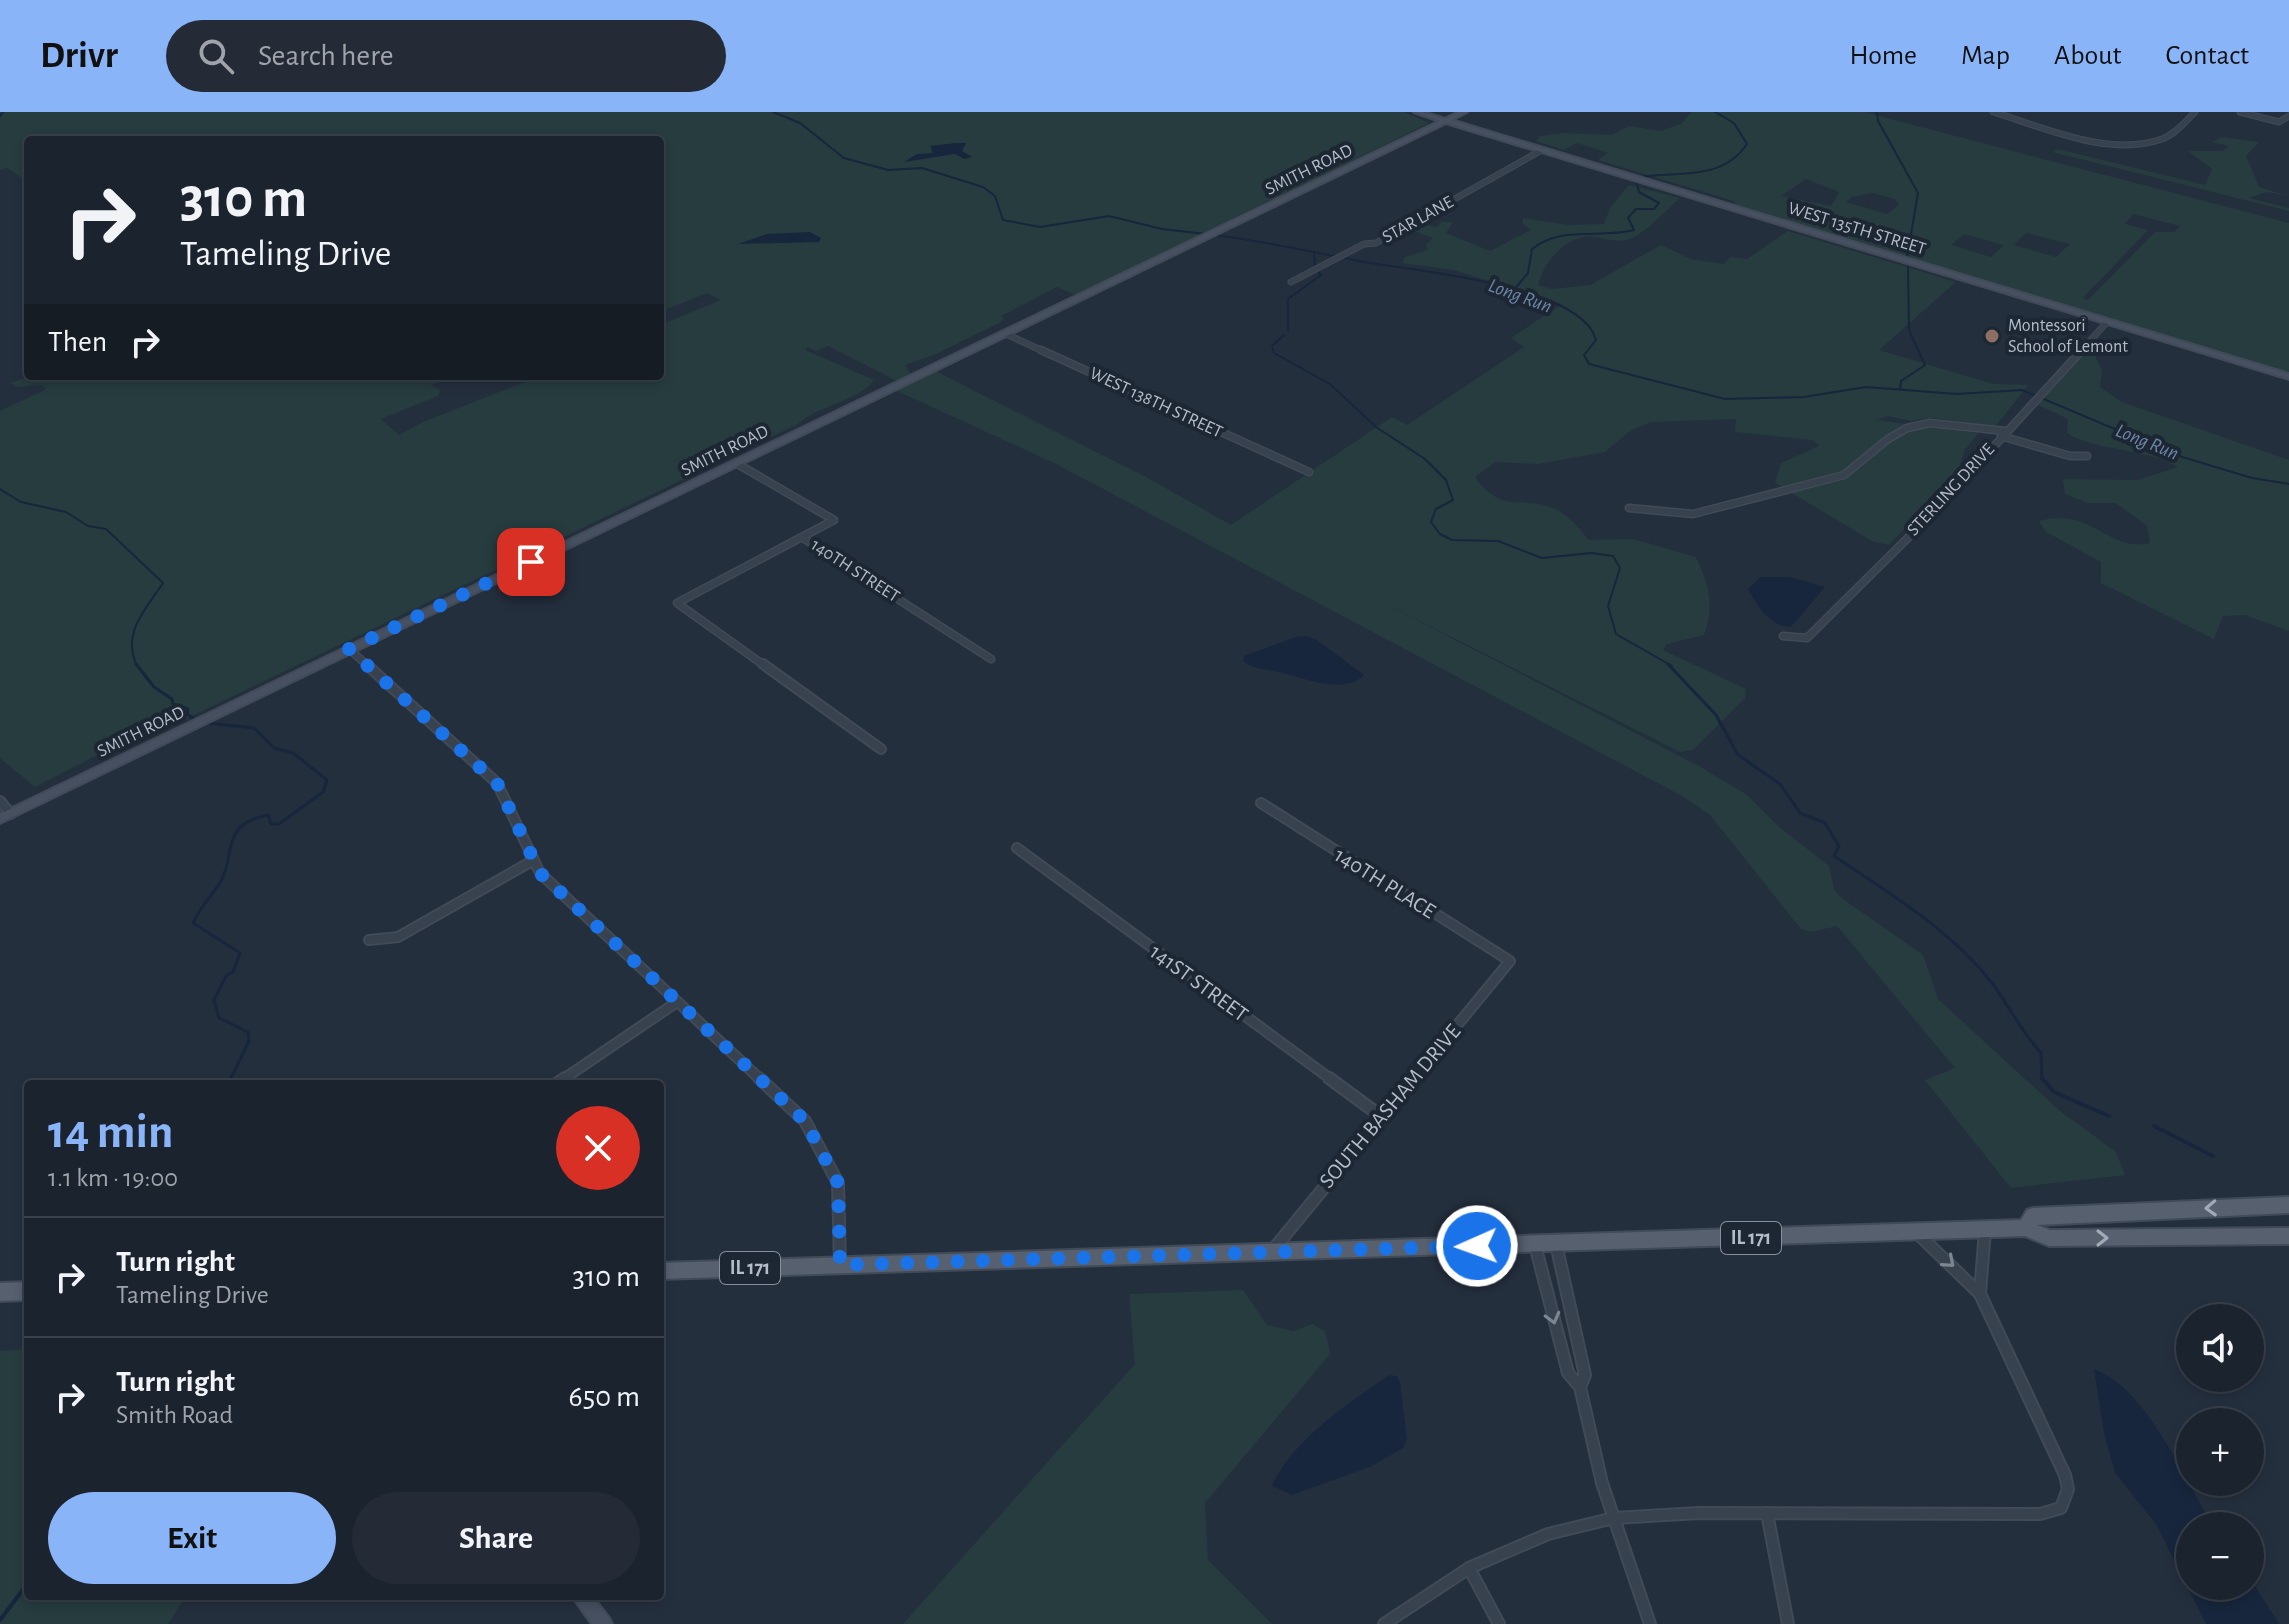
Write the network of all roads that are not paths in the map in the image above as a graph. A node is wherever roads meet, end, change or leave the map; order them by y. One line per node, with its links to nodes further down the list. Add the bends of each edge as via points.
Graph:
1 (1417, 112): 7 (street, WEST 135TH STREET)
2 (1464, 112): 7 (street, SMITH ROAD)
3 (1993, 112): 8 (street, via 2096,140)
4 (2195, 112): 8 (street, via 2163,139)
5 (2240, 112): 6 (street, via 2279,122)
6 (2289, 116)
7 (1446, 121): 10 (street, WEST 135TH STREET); 13 (street, SMITH ROAD)
8 (2138, 144): 9 (street)
9 (2145, 149)
10 (1542, 150): 11 (street, STAR LANE, via 1376,243 1364,244); 12 (street, WEST 135TH STREET)
11 (1291, 282)
12 (2107, 322): 14 (street, WEST 135TH STREET); 15 (street, STERLING DRIVE)
13 (1004, 333): 17 (street, SMITH ROAD); 18 (street, WEST 138TH STREET)
14 (2289, 377)
15 (2003, 433): 16 (street, via 2070,456); 19 (street, via 1930,423 1907,428 1844,475 1693,514); 21 (street, STERLING DRIVE, via 1934,512 1807,638)
16 (2087, 456)
17 (736, 463): 20 (street, 140TH STREET, via 834,520); 22 (street, SMITH ROAD)
18 (1309, 472)
19 (1629, 508)
20 (803, 538): 23 (street, 140TH STREET); 24 (street, via 677,603)
21 (1783, 636)
22 (349, 649): 27 (street, SMITH ROAD); 30 (street, via 497,783)
23 (991, 659)
24 (881, 749)
25 (0, 801): 27 (street)
26 (1261, 803): 32 (street, 140TH PLACE)
27 (11, 814): 28 (street, SMITH ROAD)
28 (0, 819)
29 (1017, 848): 35 (street, 141ST STREET)
30 (534, 860): 31 (street, via 398,937); 33 (street, via 540,873)
31 (369, 940)
32 (1510, 961): 35 (street, SOUTH BASHAM DRIVE)
33 (677, 1002): 34 (street); 44 (street, via 805,1121 838,1183)
34 (562, 1080)
35 (1382, 1117): 43 (street, SOUTH BASHAM DRIVE)
36 (2289, 1205): 37 (main road, IL 171, one-way to 37, via 2033,1216)
37 (2026, 1228): 38 (main road, IL 171); 40 (main road, IL 171, one-way to 40, via 2049,1238)
38 (1985, 1230): 39 (main road, IL 171); 48 (street)
39 (1915, 1232): 41 (main road, IL 171); 48 (street, one-way to 48)
40 (2289, 1236)
41 (1556, 1244): 42 (main road, IL 171); 49 (street, via 1585,1375)
42 (1535, 1245): 43 (main road, IL 171); 49 (street, one-way to 49, via 1568,1373)
43 (1272, 1252): 44 (main road, IL 171)
44 (840, 1265): 45 (main road, IL 171)
45 (664, 1271)
46 (24, 1291): 47 (main road)
47 (0, 1292)
48 (1980, 1294): 50 (street, via 2065,1475 2068,1489 2061,1508 2040,1514)
49 (1580, 1387): 51 (street)
50 (1767, 1513): 51 (street); 58 (street)
51 (1614, 1518): 52 (street, via 1548,1534); 57 (street)
52 (1469, 1568): 55 (street); 56 (street)
53 (584, 1600): 54 (street)
54 (603, 1624)
55 (1384, 1624)
56 (1499, 1624)
57 (1650, 1624)
58 (1788, 1624)

